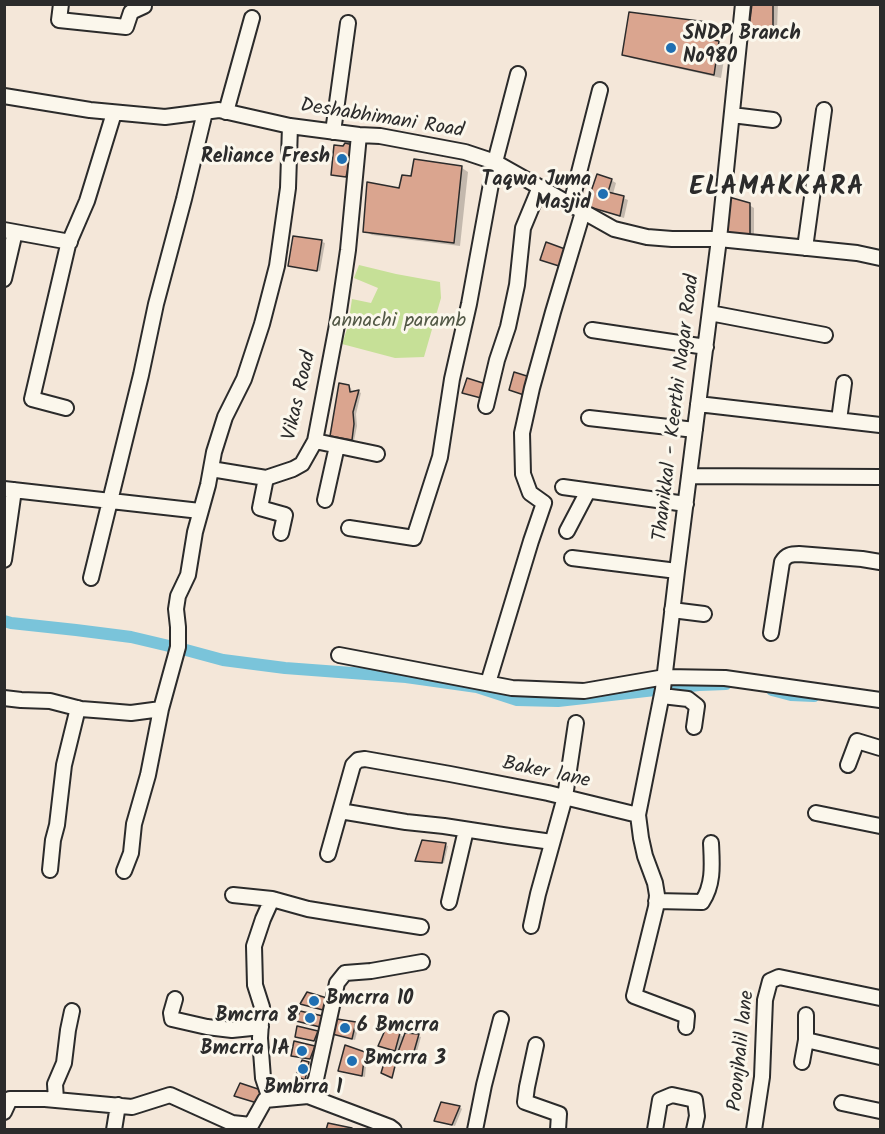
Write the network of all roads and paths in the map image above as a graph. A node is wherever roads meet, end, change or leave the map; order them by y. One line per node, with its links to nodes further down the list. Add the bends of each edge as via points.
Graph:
1 (61, 4): 2 (street, via 59,20 126,27 131,12)
2 (144, 4)
3 (743, 4): 13 (street, Thanikkal - Keerthi Nagar Road)
4 (252, 18): 12 (street)
5 (348, 23): 16 (street)
6 (518, 74): 18 (street)
7 (600, 90): 20 (street)
8 (4, 96): 10 (street, Deshabhimani Road)
9 (824, 110): 25 (street)
10 (114, 112): 11 (street, Deshabhimani Road, via 165,117); 24 (street)
11 (205, 112): 12 (street, Deshabhimani Road); 51 (street)
12 (226, 112): 15 (street, Deshabhimani Road)
13 (732, 115): 14 (street); 23 (street, Thanikkal - Keerthi Nagar Road)
14 (773, 120)
15 (290, 126): 16 (street, Deshabhimani Road); 43 (street, via 288,188 277,266 262,324 244,379 225,417)
16 (333, 132): 17 (street, Deshabhimani Road)
17 (359, 135): 18 (street, Deshabhimani Road, via 465,152); 40 (street, Vikas Road, via 348,250)
18 (495, 162): 19 (street, Deshabhimani Road); 54 (street, via 440,457 414,538)
19 (540, 187): 20 (street, Deshabhimani Road); 34 (street, via 523,228 517,285)
20 (570, 204): 21 (street, Deshabhimani Road)
21 (583, 212): 23 (street, Deshabhimani Road, via 614,229 647,237); 66 (street, via 522,433 523,474 530,493 544,503)
22 (10, 231): 24 (street); 27 (street)
23 (719, 239): 25 (street, Deshabhimani Road); 28 (street, Thanikkal - Keerthi Nagar Road)
24 (70, 242): 35 (street, via 32,399)
25 (805, 248): 26 (street, Deshabhimani Road)
26 (880, 258)
27 (4, 279)
28 (710, 313): 30 (street); 31 (street, Thanikkal - Keerthi Nagar Road)
29 (592, 330): 31 (street)
30 (825, 335)
31 (706, 346): 33 (street, Thanikkal - Keerthi Nagar Road)
32 (844, 382): 37 (street)
33 (698, 405): 37 (street); 39 (street, Thanikkal - Keerthi Nagar Road)
34 (486, 406)
35 (66, 408)
36 (589, 418): 39 (street)
37 (839, 420): 38 (street)
38 (880, 425)
39 (695, 430): 44 (street, Thanikkal - Keerthi Nagar Road)
40 (315, 441): 41 (street); 46 (street, Vikas Road, via 302,464)
41 (337, 446): 42 (street); 50 (street)
42 (377, 454)
43 (211, 469): 46 (street, Vikas Road); 53 (street)
44 (689, 477): 45 (street); 52 (street, Thanikkal - Keerthi Nagar Road)
45 (880, 477)
46 (266, 478): 56 (street, via 260,508 285,515)
47 (563, 487): 49 (street)
48 (9, 489): 51 (street); 58 (street)
49 (588, 491): 52 (street); 55 (street)
50 (325, 500)
51 (110, 501): 53 (street); 61 (street)
52 (686, 504): 60 (street, Thanikkal - Keerthi Nagar Road)
53 (200, 512): 71 (street, via 188,575 178,596 178,647)
54 (349, 528)
55 (567, 531)
56 (281, 533)
57 (572, 558): 60 (street)
58 (4, 560)
59 (880, 562): 64 (street, via 799,554 786,557)
60 (676, 571): 62 (street, Thanikkal - Keerthi Nagar Road)
61 (91, 578)
62 (672, 610): 63 (street); 67 (street, Thanikkal - Keerthi Nagar Road)
63 (704, 614)
64 (771, 633)
65 (339, 655): 66 (street)
66 (488, 683): 67 (street, via 584,691)
67 (663, 687): 69 (street, via 725,678); 73 (street, via 697,706); 79 (street, Thanikkal - Keerthi Nagar Road)
68 (4, 698): 70 (street, via 50,701)
69 (880, 700)
70 (78, 708): 71 (street, via 131,713); 85 (street, via 64,765)
71 (161, 709): 86 (street)
72 (576, 723): 76 (street)
73 (694, 727)
74 (880, 748): 75 (street, via 857,741)
75 (848, 765)
76 (565, 797): 77 (street, Baker lane, via 365,759 353,765); 79 (street, Baker lane); 82 (street)
77 (340, 811): 81 (street); 84 (street, Baker lane)
78 (816, 813): 80 (street)
79 (638, 815): 89 (street, via 643,847 656,883)
80 (880, 826)
81 (466, 830): 82 (street); 90 (street)
82 (552, 842): 91 (street)
83 (711, 843): 89 (street, via 712,878 702,902)
84 (328, 854)
85 (50, 870)
86 (124, 871)
87 (233, 895): 88 (street)
88 (272, 899): 92 (street); 99 (street, via 254,946)
89 (656, 901): 100 (street, via 634,996 687,1016)
90 (449, 902)
91 (531, 926)
92 (421, 927)
93 (422, 962): 105 (street, via 345,973 337,983 316,1079)
94 (175, 999): 99 (street, via 172,1019 232,1030)
95 (880, 999): 119 (street, Poonjhalil lane, via 779,977 770,981)
96 (72, 1011): 107 (street, via 64,1063 55,1084)
97 (806, 1014): 101 (street)
98 (501, 1019): 115 (street)
99 (261, 1027): 106 (street, via 263,1078)
100 (686, 1027)
101 (806, 1040): 103 (street); 104 (street)
102 (536, 1045): 116 (street, via 525,1102 559,1114)
103 (880, 1057)
104 (802, 1062)
105 (308, 1096): 106 (street); 114 (street)
106 (270, 1099): 112 (street, via 265,1100)
107 (56, 1100): 109 (street); 111 (street, via 10,1099)
108 (842, 1103): 110 (street)
109 (118, 1105): 112 (street, via 132,1107 170,1095 232,1124); 113 (street)
110 (880, 1111)
111 (4, 1112)
112 (252, 1127)
113 (114, 1130)
114 (394, 1130)
115 (475, 1130)
116 (558, 1130)
117 (655, 1130): 118 (street, via 660,1100 672,1095 695,1100)
118 (694, 1130)
119 (754, 1130)

